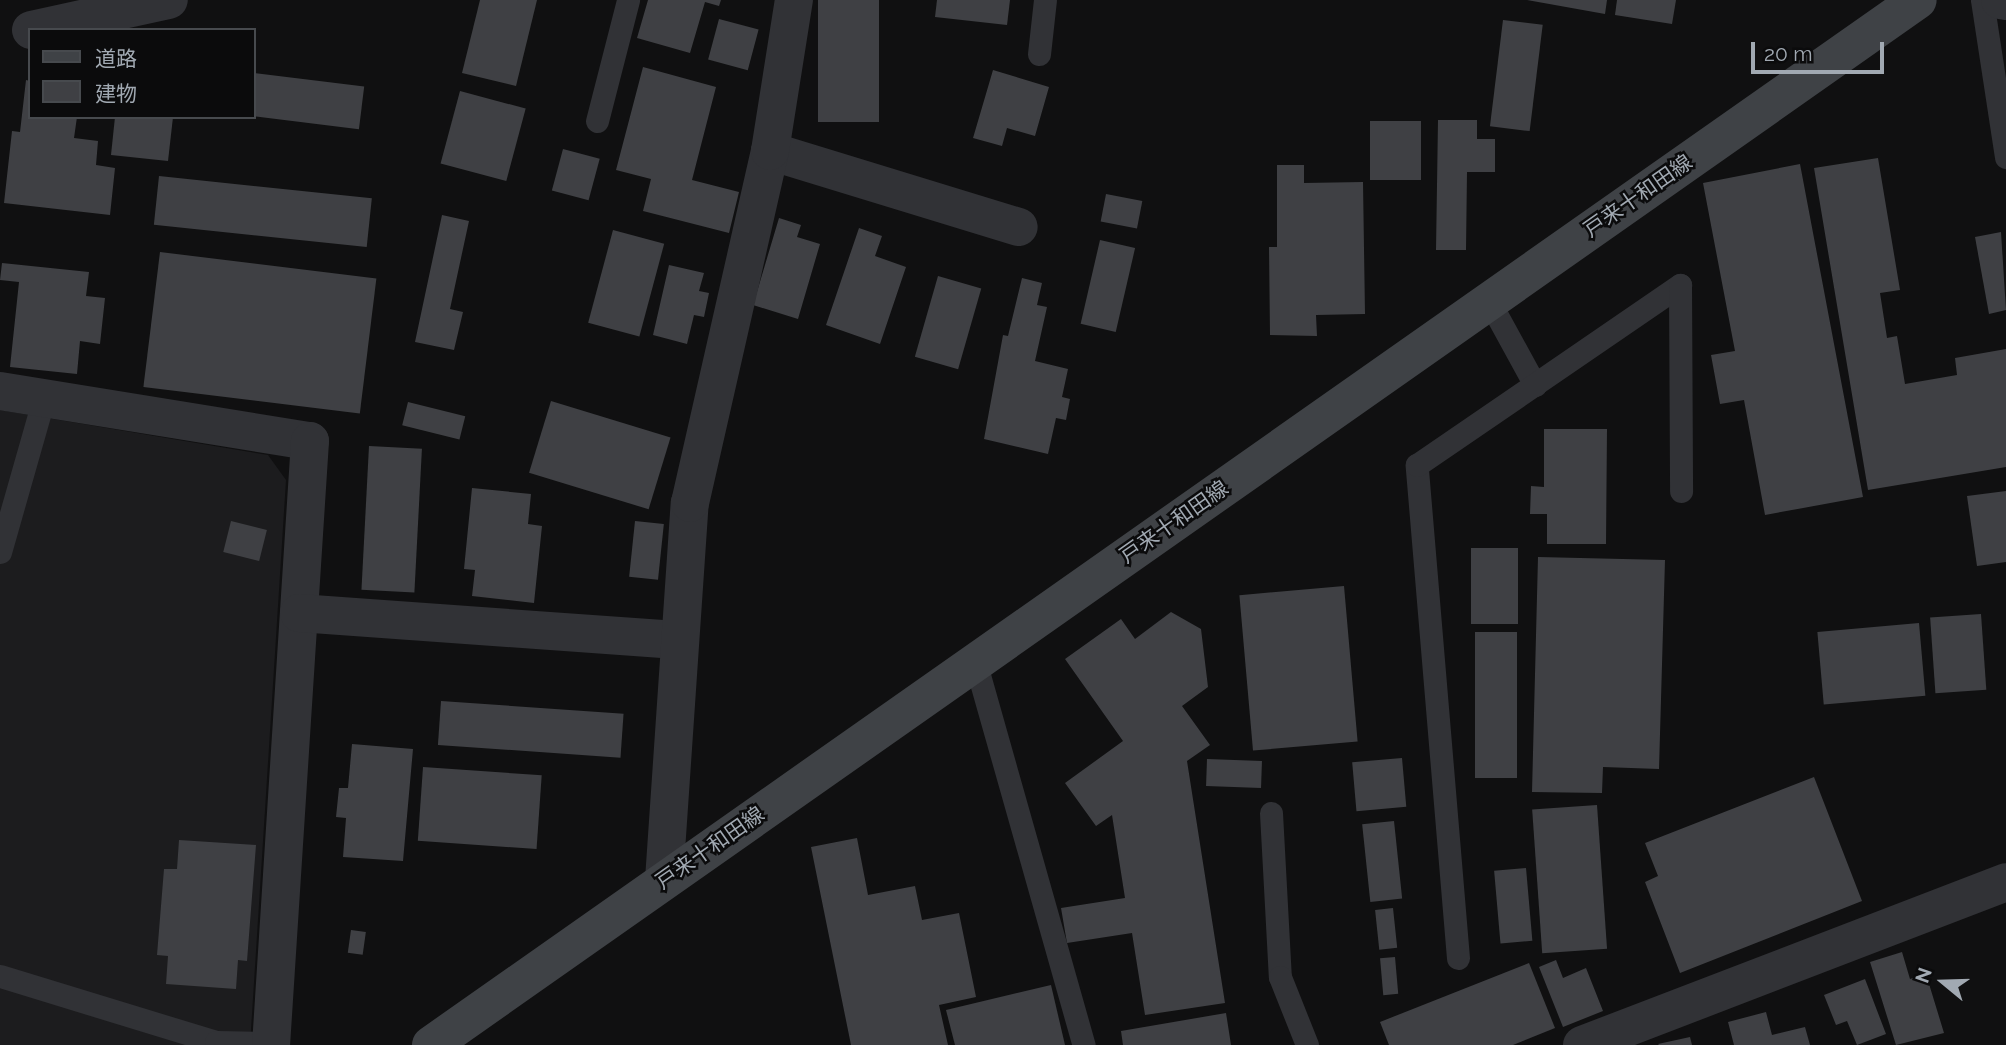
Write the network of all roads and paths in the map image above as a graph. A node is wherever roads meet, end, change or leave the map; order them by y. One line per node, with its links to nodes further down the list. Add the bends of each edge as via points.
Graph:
1 (169, 0): 9 (street)
2 (628, 0): 13 (lane)
3 (794, 0): 14 (street)
4 (1045, 0): 12 (lane)
5 (1918, 0): 17 (main road, 戸来十和田線)
6 (1982, 0): 15 (lane)
7 (2000, 0): 8 (street)
8 (2006, 1)
9 (39, 28)
10 (28, 30): 11 (street)
11 (0, 36)
12 (1039, 54)
13 (597, 121)
14 (770, 151): 16 (street); 24 (street, via 690,503)
15 (2006, 157)
16 (1019, 227)
17 (1489, 301): 18 (lane); 25 (main road, 戸来十和田線)
18 (1535, 385): 21 (lane, via 1680,285); 29 (lane, via 1417,465)
19 (0, 391): 20 (street)
20 (44, 398): 22 (lane); 23 (street, via 310,441)
21 (1681, 491)
22 (0, 552)
23 (299, 613): 24 (street); 31 (street)
24 (680, 640): 27 (street)
25 (975, 662): 27 (main road, 戸来十和田線); 33 (lane)
26 (1271, 813): 34 (lane, via 1280,977)
27 (664, 880): 32 (main road, 戸来十和田線)
28 (2006, 882): 35 (street)
29 (1458, 958)
30 (0, 976): 31 (lane, via 216,1042)
31 (272, 1044)
32 (431, 1045)
33 (1084, 1045)
34 (1307, 1045)
35 (1582, 1045)

